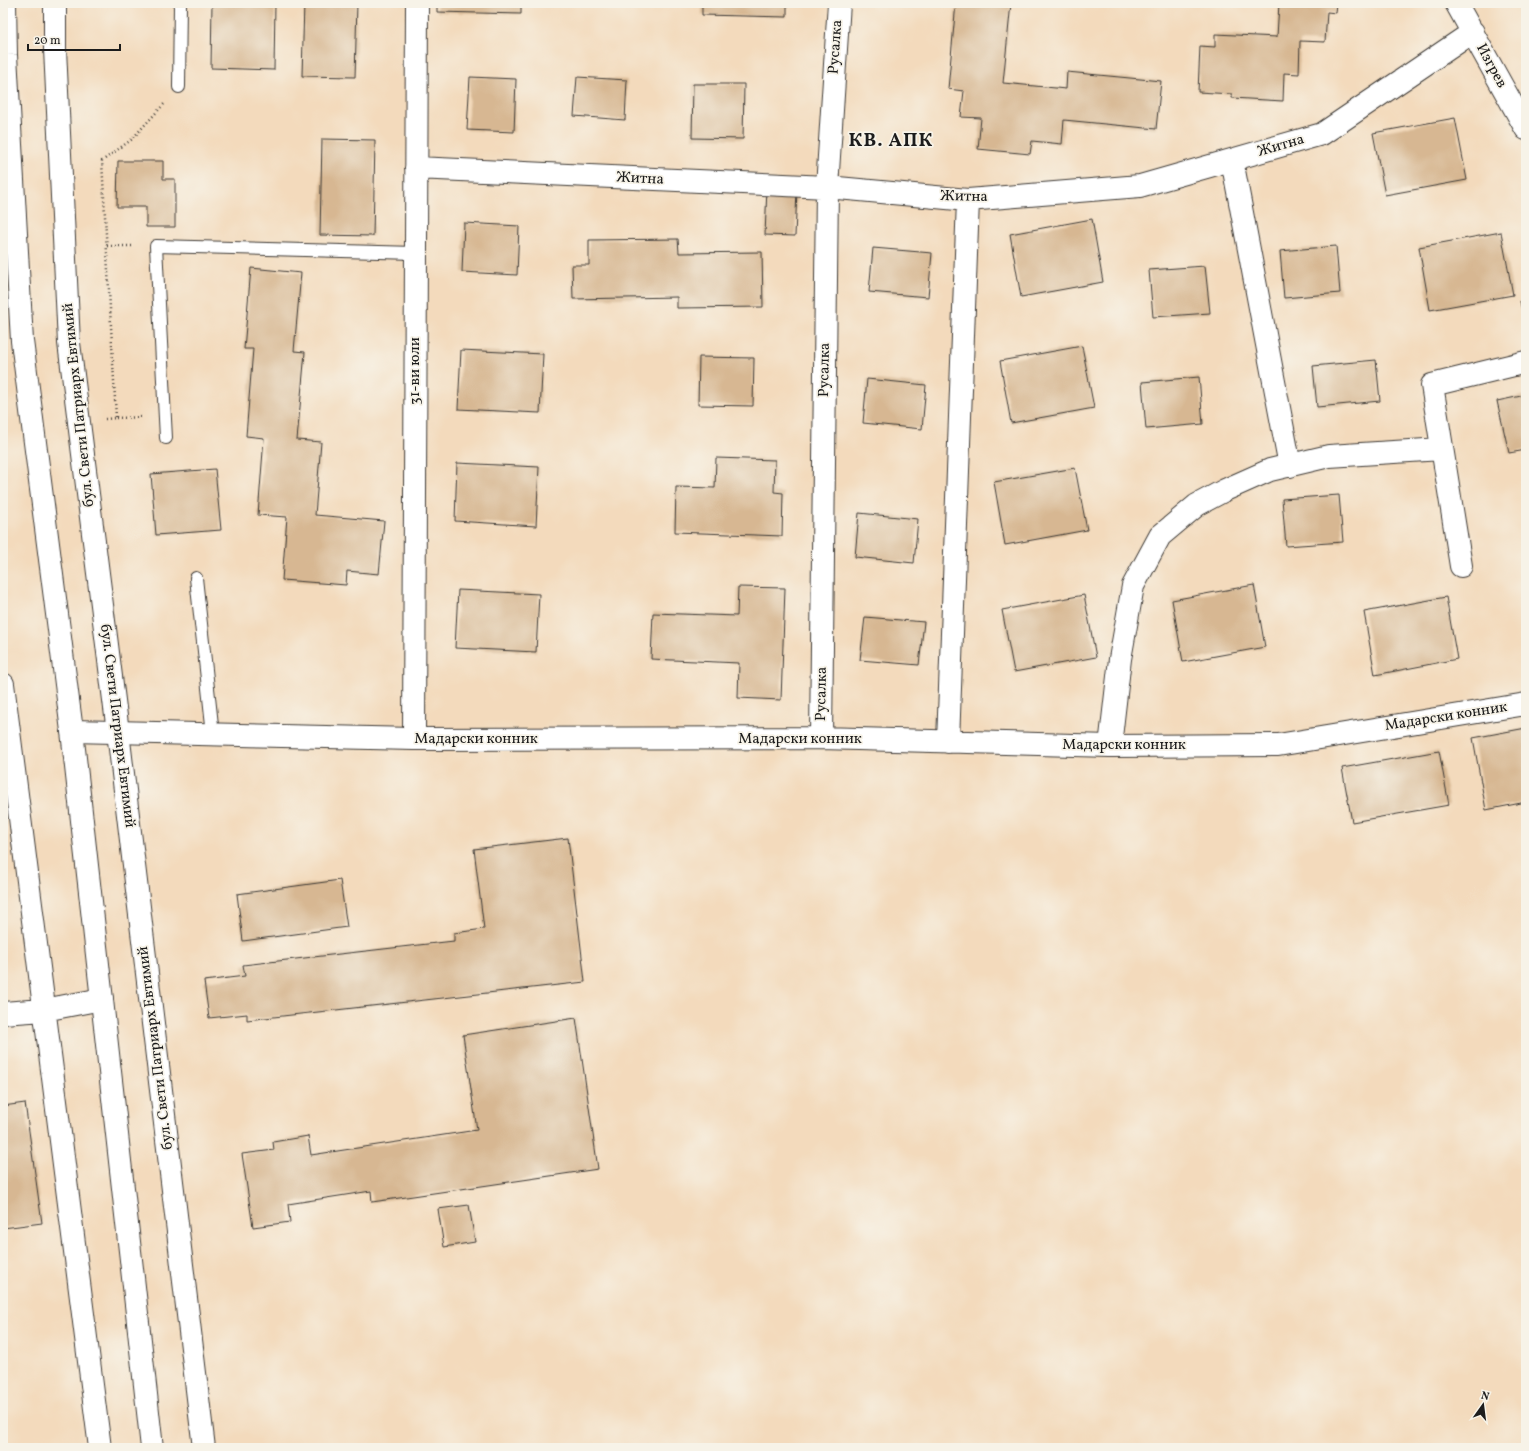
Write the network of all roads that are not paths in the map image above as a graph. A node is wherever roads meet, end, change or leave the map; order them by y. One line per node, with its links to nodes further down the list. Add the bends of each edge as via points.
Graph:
1 (5, 3): 23 (street, via 22,341)
2 (55, 3): 24 (street, бул. Свети Патриарх Евтимий, via 69,343)
3 (180, 3): 8 (lane)
4 (417, 3): 11 (street, 31-ви юли)
5 (838, 3): 12 (street, Русалка)
6 (1456, 3): 7 (street, Изгрев)
7 (1473, 32): 9 (street, Изгрев); 10 (street, Житна, via 1322,134)
8 (179, 87)
9 (1526, 129)
10 (1232, 160): 13 (street, Житна, via 1140,186); 18 (street)
11 (416, 168): 12 (street, Житна); 14 (street, 31-ви юли)
12 (827, 188): 13 (street, Житна); 26 (street, Русалка)
13 (968, 200): 28 (street)
14 (416, 253): 16 (lane, via 156,246); 27 (street, 31-ви юли)
15 (1526, 362): 17 (street, via 1432,385)
16 (166, 438)
17 (1442, 449): 18 (street, via 1329,456); 19 (street)
18 (1290, 466): 29 (street, via 1270,470 1197,505 1160,536 1133,586 1120,659)
19 (1461, 566)
20 (196, 578): 25 (lane)
21 (3, 684): 31 (street)
22 (1526, 704): 29 (street, Мадарски конник, via 1278,745)
23 (72, 731): 24 (street, Мадарски конник); 30 (street)
24 (118, 732): 25 (street, Мадарски конник); 35 (street, бул. Свети Патриарх Евтимий)
25 (213, 734): 27 (street, Мадарски конник)
26 (821, 738): 27 (street, Мадарски конник); 28 (street, Мадарски конник)
27 (414, 739)
28 (948, 742): 29 (street, Мадарски конник)
29 (1110, 746)
30 (102, 999): 31 (street); 34 (street)
31 (44, 1010): 32 (street); 33 (street)
32 (3, 1013)
33 (100, 1448)
34 (152, 1448)
35 (204, 1448)

